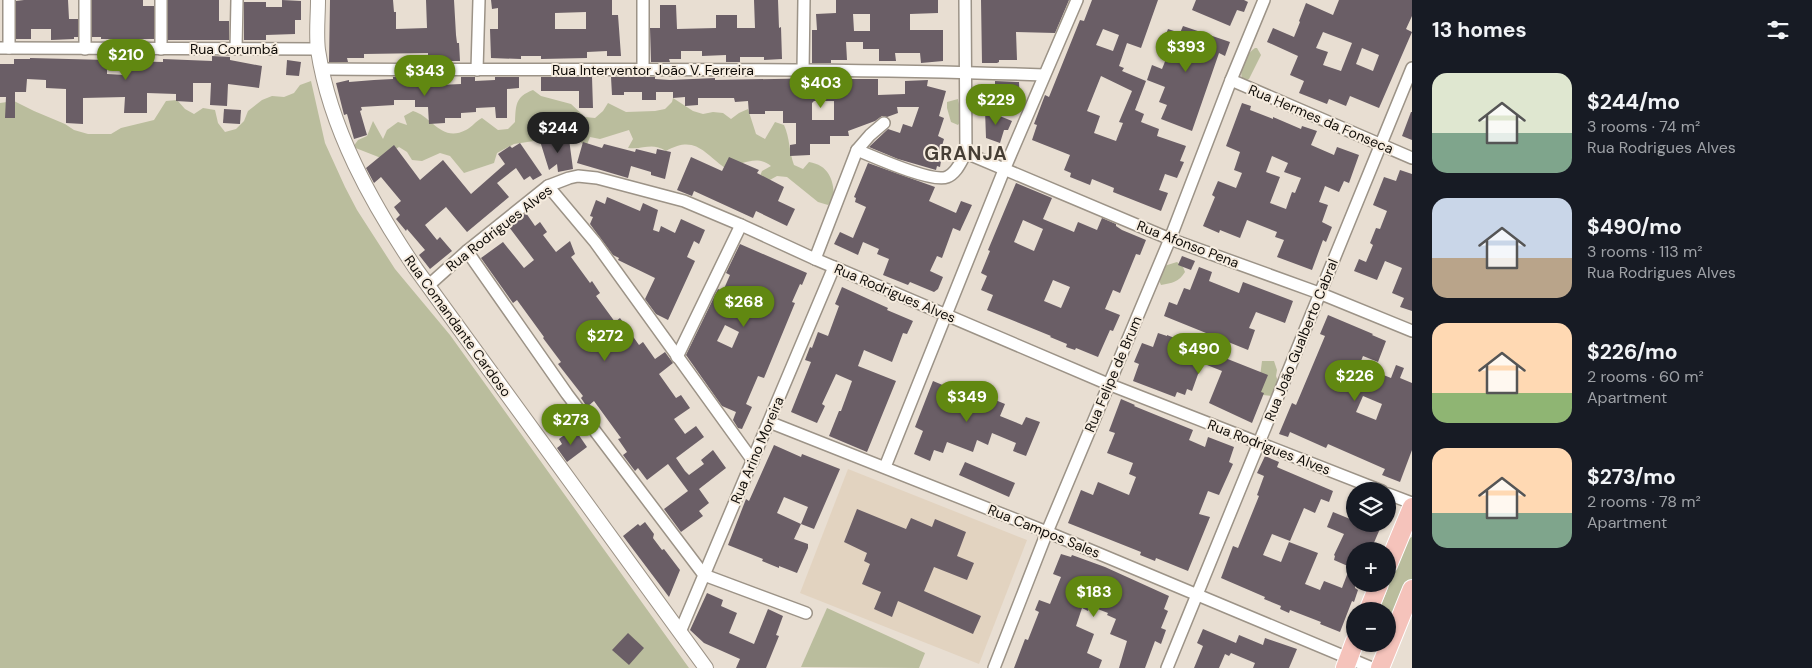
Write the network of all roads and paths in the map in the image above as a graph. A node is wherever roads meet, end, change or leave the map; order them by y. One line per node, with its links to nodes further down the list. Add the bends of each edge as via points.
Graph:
1 (9, 0): 12 (street)
2 (85, 0): 14 (street)
3 (161, 0): 15 (street)
4 (236, 0): 16 (street)
5 (318, 0): 13 (street, Rua Comandante Cardoso)
6 (479, 0): 19 (street)
7 (643, 0): 20 (street)
8 (804, 0): 21 (street)
9 (965, 0): 22 (street)
10 (1076, 0): 23 (street)
11 (1264, 0): 24 (street, Rua Felipe de Brum)
12 (5, 48): 14 (street, Rua Corumbá)
13 (318, 48): 16 (street, Rua Corumbá); 18 (street, Rua Comandante Cardoso)
14 (85, 49): 15 (street, Rua Corumbá)
15 (161, 49): 16 (street, Rua Corumbá)
16 (236, 49)
17 (1412, 68): 26 (street, Rua João Gualberto Cabral)
18 (323, 69): 19 (street, Rua Interventor João V. Ferreira); 37 (street, Rua Comandante Cardoso, via 348,150 364,184)
19 (477, 70): 20 (street, Rua Interventor João V. Ferreira)
20 (643, 70): 21 (street, Rua Interventor João V. Ferreira)
21 (803, 70): 22 (street, Rua Interventor João V. Ferreira)
22 (965, 72): 23 (street, Rua Interventor João V. Ferreira); 28 (street)
23 (1044, 75): 30 (street)
24 (1231, 80): 26 (street, Rua Hermes da Fonseca); 33 (street, Rua Felipe de Brum)
25 (884, 123): 27 (street)
26 (1382, 145): 29 (street, Rua Hermes da Fonseca); 38 (street, Rua João Gualberto Cabral)
27 (857, 150): 28 (street, via 930,178 947,177 958,168); 35 (street)
28 (966, 153): 30 (street, Rua Afonso Pena)
29 (1412, 158)
30 (1004, 170): 33 (street, Rua Afonso Pena); 39 (street)
31 (548, 186): 32 (street, Rua Rodrigues Alves, via 569,178 597,178 684,201); 34 (street, Rua Rodrigues Alves); 41 (street, via 595,242)
32 (741, 225): 35 (street, Rua Rodrigues Alves); 41 (street)
33 (1170, 239): 38 (street, Rua Afonso Pena); 42 (street, Rua Felipe de Brum)
34 (467, 251): 37 (street, Rua Rodrigues Alves); 53 (street, via 567,394)
35 (815, 259): 36 (street, Rua Rodrigues Alves)
36 (834, 267): 39 (street, Rua Rodrigues Alves); 43 (street, Rua Arino Moreira)
37 (428, 285): 57 (street, Rua Comandante Cardoso)
38 (1319, 293): 40 (street, Rua Afonso Pena); 44 (street, Rua João Gualberto Cabral)
39 (946, 315): 42 (street, Rua Rodrigues Alves); 46 (street)
40 (1412, 332)
41 (677, 357): 45 (street)
42 (1108, 384): 44 (street, Rua Rodrigues Alves); 51 (street, Rua Felipe de Brum)
43 (769, 422): 45 (street, Rua Arino Moreira); 46 (street, Rua Campos Sales)
44 (1260, 443): 47 (street, Rua Rodrigues Alves); 55 (street, Rua João Gualberto Cabral)
45 (752, 460): 53 (street, Rua Arino Moreira)
46 (885, 467): 51 (street, Rua Campos Sales)
47 (1359, 482)
48 (1396, 497): 49 (street)
49 (1412, 503)
50 (1412, 507): 52 (main road)
51 (1047, 532): 55 (street, Rua Campos Sales); 60 (street, Rua Felipe de Brum)
52 (1396, 546)
53 (704, 575): 56 (street); 57 (street, Rua Arino Moreira)
54 (1412, 588): 63 (main road)
55 (1197, 594): 58 (street, Rua Campos Sales); 61 (street, Rua João Gualberto Cabral)
56 (806, 613)
57 (680, 632): 59 (street, Rua Comandante Cardoso)
58 (1349, 656): 62 (street, Rua Campos Sales)
59 (706, 668)
60 (994, 668)
61 (1167, 668)
62 (1372, 668)
63 (1380, 668)

